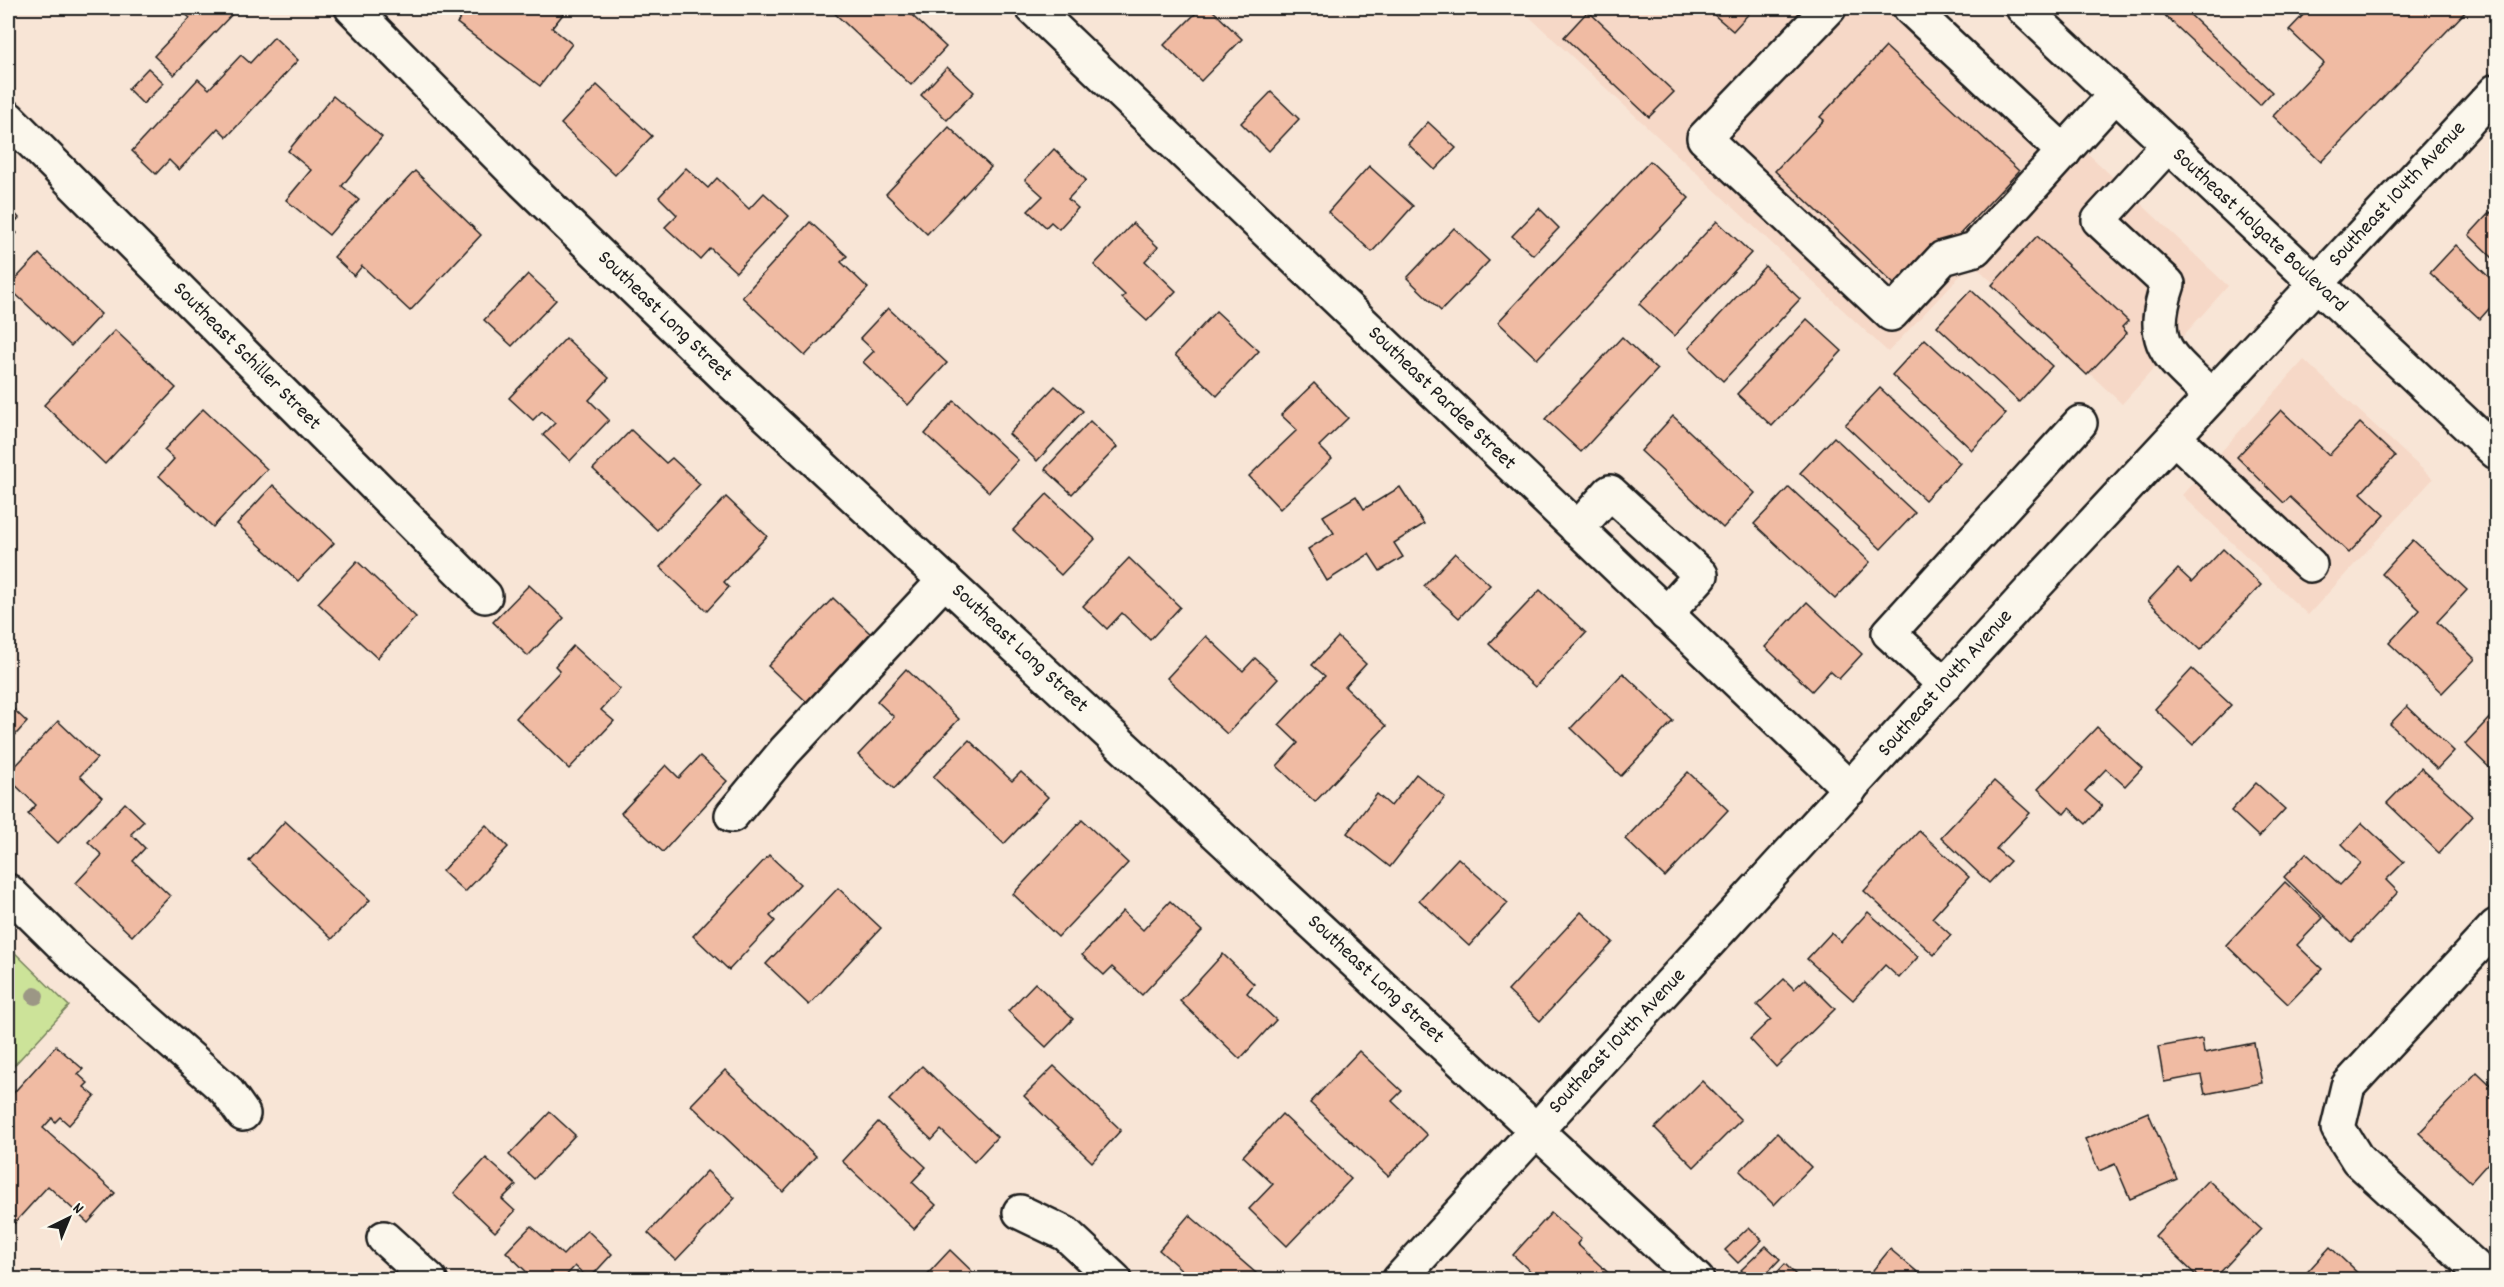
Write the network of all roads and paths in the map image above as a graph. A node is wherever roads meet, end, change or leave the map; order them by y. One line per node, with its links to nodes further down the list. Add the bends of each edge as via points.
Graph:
1 (352, 8): 18 (street, Southeast Long Street, via 661,315)
2 (1033, 8): 16 (street, Southeast Pardee Street)
3 (1829, 8): 10 (street, via 1704,138 1891,314 1942,258 1975,249)
4 (1910, 8): 10 (street)
5 (2023, 8): 7 (street, Southeast Holgate Boulevard)
6 (2496, 91): 11 (street, Southeast 104th Avenue)
7 (2115, 95): 9 (street, Southeast Holgate Boulevard); 10 (street)
8 (8, 118): 19 (street, Southeast Schiller Street)
9 (2168, 145): 11 (street, Southeast Holgate Boulevard); 12 (street, via 2099,220 2168,284 2159,310 2158,332 2171,357)
10 (2064, 152)
11 (2314, 284): 12 (street, Southeast 104th Avenue); 15 (street, Southeast Holgate Boulevard)
12 (2211, 396): 14 (street, Southeast 104th Avenue)
13 (2080, 423): 21 (street, via 1889,633)
14 (2174, 437): 17 (street); 21 (street, Southeast 104th Avenue)
15 (2496, 452)
16 (1577, 529): 20 (street, Southeast Pardee Street); 20 (street, via 1610,492 1701,574)
17 (2310, 566)
18 (945, 580): 23 (street, via 785,751); 27 (street, Southeast Long Street)
19 (485, 596)
20 (1666, 614): 22 (street, Southeast Pardee Street)
21 (1945, 685): 22 (street, Southeast 104th Avenue)
22 (1850, 789): 27 (street, Southeast 104th Avenue)
23 (732, 815)
24 (8, 891): 26 (street, via 76,958 226,1090)
25 (2496, 926): 34 (street, via 2348,1086 2338,1128 2358,1160)
26 (243, 1114)
27 (1536, 1131): 32 (street, Southeast 104th Avenue); 33 (street, Southeast Long Street)
28 (1020, 1212): 31 (street, via 1066,1234)
29 (384, 1238): 30 (street)
30 (430, 1280)
31 (1115, 1280)
32 (1399, 1280)
33 (1697, 1280)
34 (2489, 1280)

